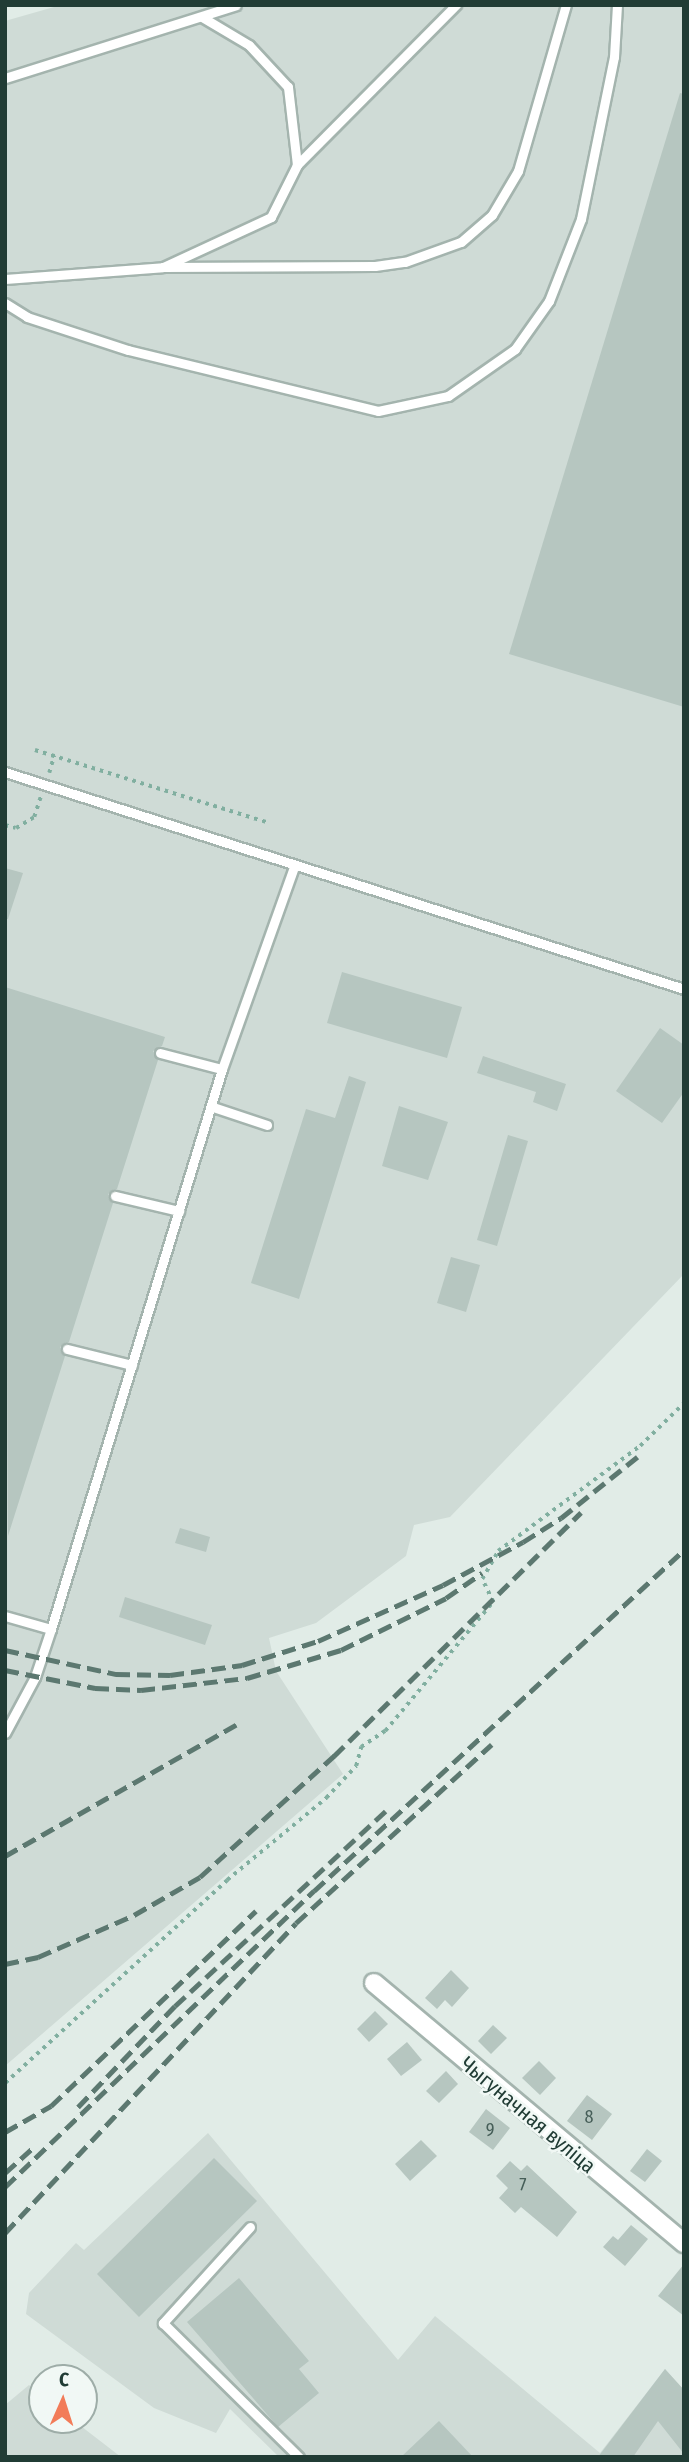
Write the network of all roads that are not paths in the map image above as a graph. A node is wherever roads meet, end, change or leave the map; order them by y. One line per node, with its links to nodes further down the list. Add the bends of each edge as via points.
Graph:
1 (236, 5): 5 (lane)
2 (456, 5): 7 (lane)
3 (566, 5): 8 (lane, via 518,171 492,215 461,242 405,262 375,266)
4 (617, 5): 10 (lane, via 614,57 581,219 549,302 515,349 449,396 378,411 128,350 27,317)
5 (202, 17): 6 (lane); 7 (lane, via 249,45 288,88)
6 (5, 78)
7 (296, 165): 8 (lane, via 271,217)
8 (163, 267): 9 (lane)
9 (5, 279)
10 (5, 303)
11 (5, 772): 12 (lane)
12 (294, 867): 13 (lane); 15 (lane)
13 (684, 989)
14 (160, 1053): 15 (lane)
15 (222, 1069): 16 (lane)
16 (213, 1107): 17 (lane); 19 (lane)
17 (267, 1125)
18 (115, 1196): 19 (lane)
19 (179, 1211): 21 (lane)
20 (67, 1349): 21 (lane)
21 (132, 1365): 23 (lane)
22 (5, 1616): 23 (lane)
23 (51, 1629): 24 (lane, via 35,1677)
24 (5, 1733)
25 (374, 1983): 27 (street, Чыгуначная вуліца)
26 (250, 2227): 28 (lane, via 163,2323)
27 (684, 2244)
28 (299, 2457)

